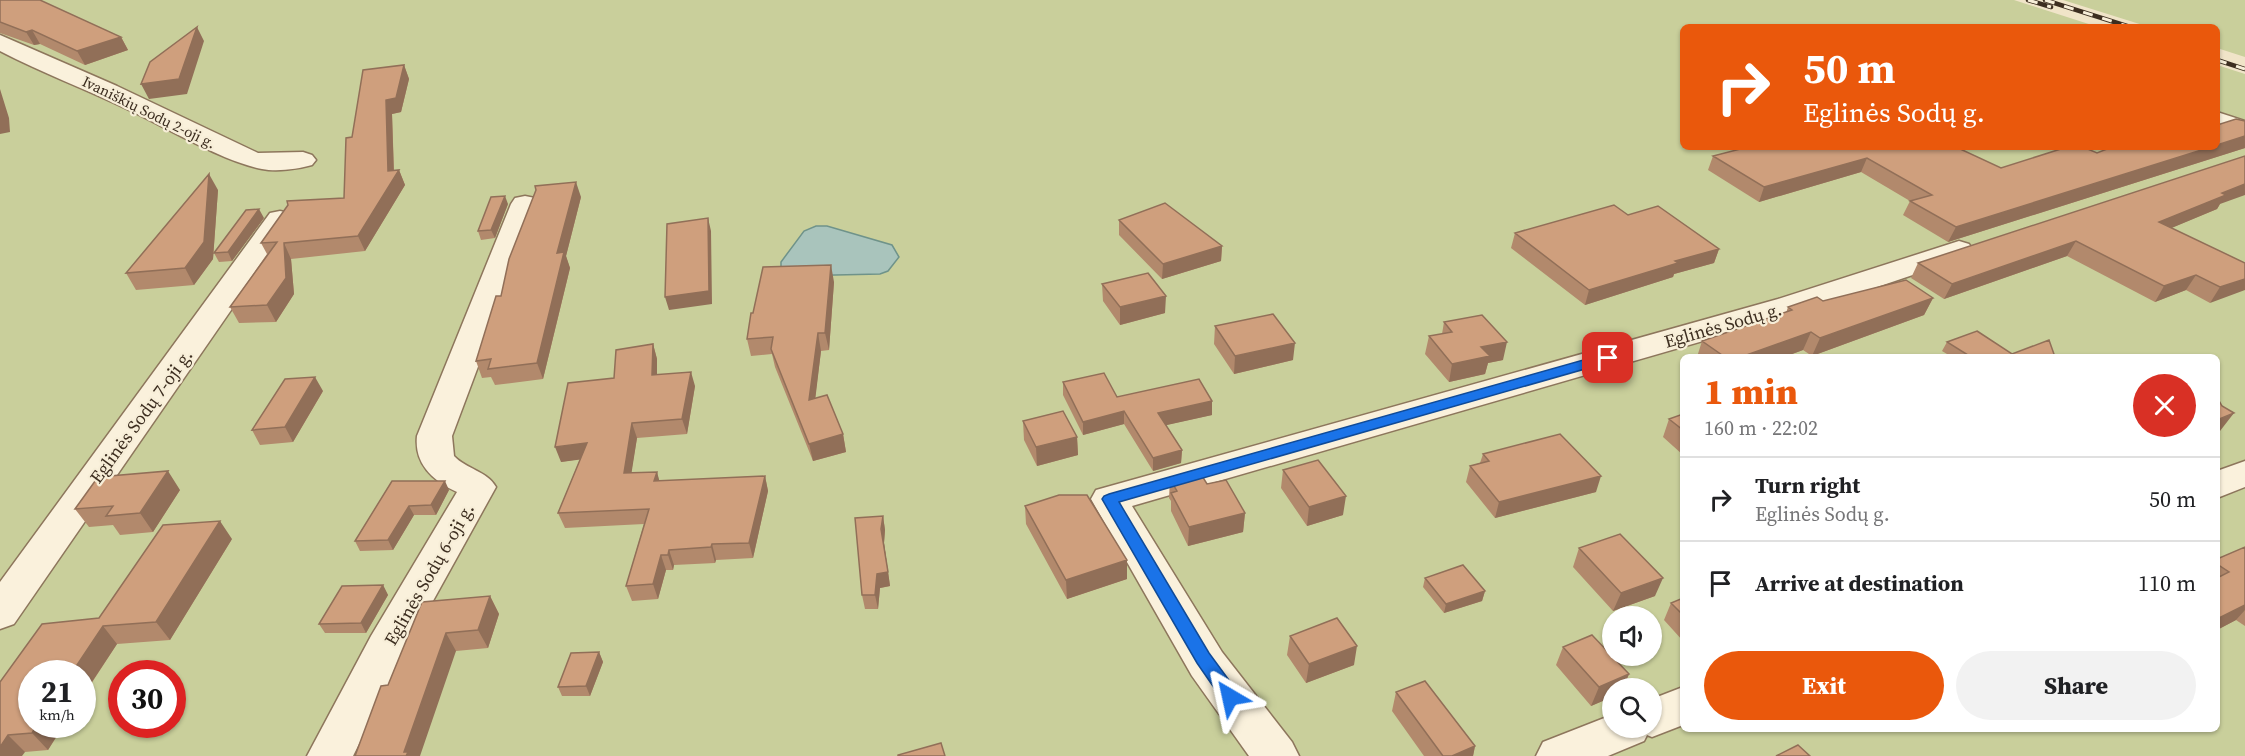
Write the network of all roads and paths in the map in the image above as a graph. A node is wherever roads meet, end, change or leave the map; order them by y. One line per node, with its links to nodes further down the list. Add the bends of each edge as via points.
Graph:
1 (0, 42): 4 (street, Ivaniškių Sodų 2-oji g., via 249,158 265,162)
2 (2220, 120): 3 (street)
3 (2245, 129)
4 (303, 160)
5 (525, 204): 14 (street, Eglinės Sodų 6-oji g., via 435,432 438,461 449,473 478,487)
6 (280, 219): 10 (street, Eglinės Sodų 7-oji g.)
7 (1983, 243): 15 (street, Eglinės Sodų g., via 1789,306 1109,499 1203,658)
8 (2245, 473): 9 (street)
9 (2220, 484)
10 (0, 613)
11 (1680, 706): 12 (street)
12 (1662, 714)
13 (1603, 738): 16 (street)
14 (330, 756)
15 (1276, 756)
16 (1559, 756)

